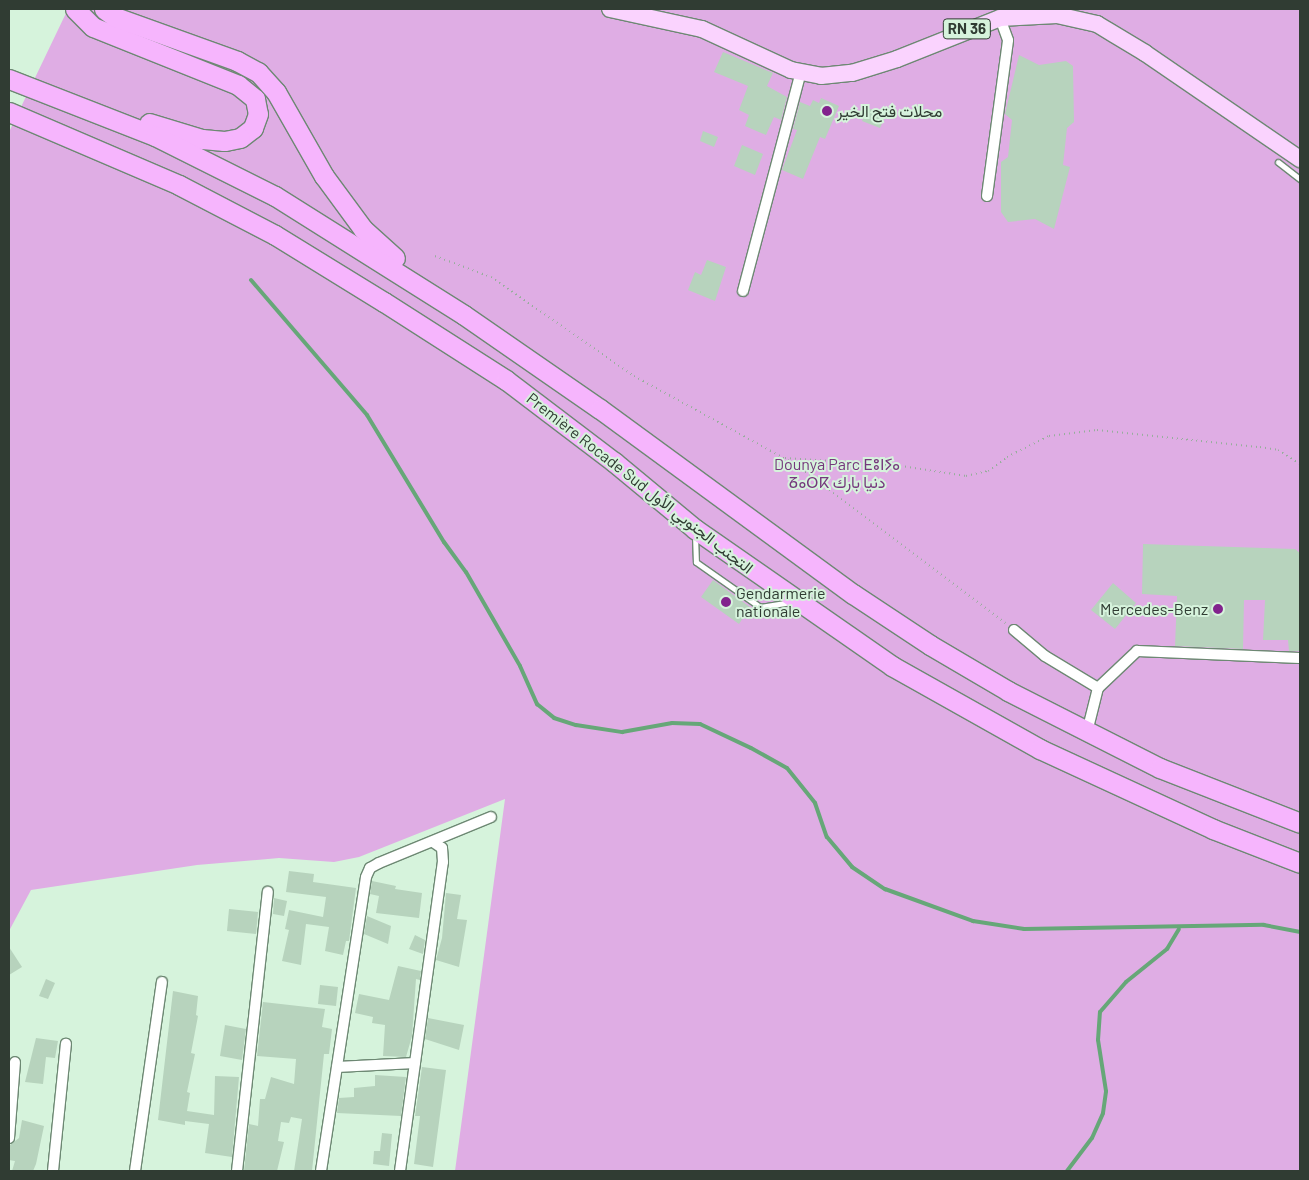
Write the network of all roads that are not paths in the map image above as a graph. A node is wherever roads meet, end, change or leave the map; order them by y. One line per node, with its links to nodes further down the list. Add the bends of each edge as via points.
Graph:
1 (75, 9): 7 (highway, via 93,27 238,85 255,99 258,114 253,128 240,138 224,141 202,139)
2 (104, 9): 14 (highway, via 116,17 237,61 258,72 276,92 324,176 362,229)
3 (610, 9): 5 (main road, RN 36, via 702,29)
4 (1000, 18): 5 (main road, RN 36, via 897,59 852,72 821,76); 9 (main road, RN 36, via 1057,15 1097,24); 12 (street, via 1008,40)
5 (801, 72): 13 (street)
6 (9, 79): 7 (highway, Première Rocade Sud التجنب الجنوبي الأول)
7 (48, 93): 14 (highway, Première Rocade Sud التجنب الجنوبي الأول, via 155,136 275,196)
8 (9, 112): 15 (highway, Première Rocade Sud التجنب الجنوبي الأول, via 179,185 275,235 506,380)
9 (1300, 159)
10 (1278, 162): 11 (lane)
11 (1300, 179)
12 (988, 196)
13 (743, 291)
14 (464, 315): 20 (highway, Première Rocade Sud التجنب الجنوبي الأول, via 600,409 853,594 1008,692)
15 (695, 529): 16 (highway, Première Rocade Sud التجنب الجنوبي الأول); 16 (lane, via 696,562 760,607)
16 (796, 602): 24 (highway, Première Rocade Sud التجنب الجنوبي الأول, via 892,666 1040,750 1213,829)
17 (1014, 630): 19 (street, via 1045,656)
18 (1300, 658): 19 (street, via 1137,651)
19 (1098, 688): 20 (street)
20 (1087, 732): 22 (highway, Première Rocade Sud التجنب الجنوبي الأول, via 1160,768)
21 (491, 817): 23 (street)
22 (1300, 823)
23 (433, 842): 29 (street, via 442,848 443,862); 30 (street, via 379,863 370,868 366,877)
24 (1300, 863)
25 (268, 892): 34 (street)
26 (162, 982): 33 (street)
27 (66, 1044): 32 (street)
28 (15, 1062): 31 (street)
29 (415, 1063): 30 (street); 36 (street)
30 (337, 1067): 35 (street)
31 (9, 1138)
32 (53, 1171)
33 (135, 1171)
34 (236, 1171)
35 (322, 1171)
36 (400, 1171)

